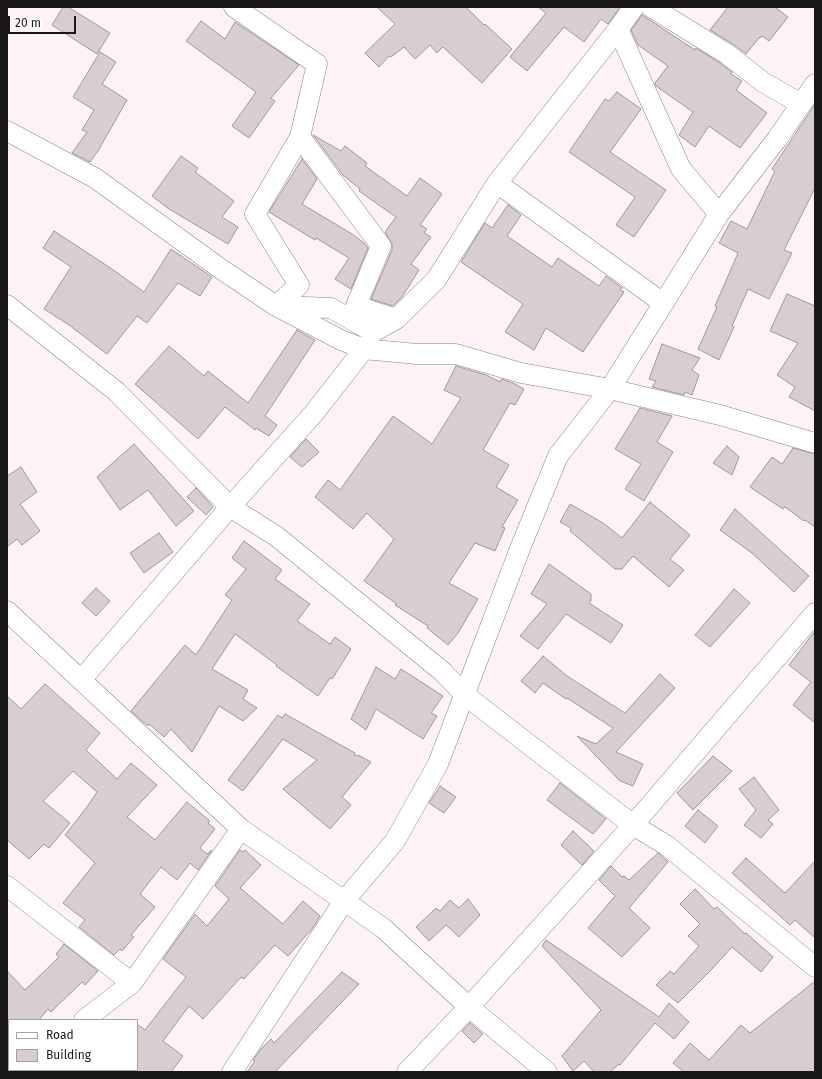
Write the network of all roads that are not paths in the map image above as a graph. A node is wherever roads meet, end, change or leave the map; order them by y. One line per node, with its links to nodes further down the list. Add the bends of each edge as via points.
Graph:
1 (234, 7): 8 (street, via 318,64)
2 (634, 7): 4 (street)
3 (651, 7): 6 (street, via 727,54 763,82)
4 (618, 29): 9 (street); 10 (street, via 681,169)
5 (815, 84): 6 (street)
6 (801, 104): 10 (street)
7 (7, 131): 13 (street, via 94,178)
8 (300, 137): 13 (street, via 256,214 299,285); 14 (street, via 381,246 356,306)
9 (497, 184): 11 (street); 14 (street, via 436,280)
10 (719, 214): 11 (street)
11 (663, 303): 16 (street)
12 (7, 304): 18 (street, via 117,392)
13 (276, 306): 14 (street, via 331,308 373,332); 15 (street, via 341,340)
14 (396, 319)
15 (364, 349): 16 (street, via 417,354 456,354 521,373); 18 (street, via 314,413)
16 (610, 389): 17 (street, via 720,415); 22 (street, via 558,456)
17 (815, 443)
18 (230, 507): 21 (street); 22 (street, via 276,536 443,672)
19 (7, 611): 21 (street)
20 (812, 623): 23 (street)
21 (81, 680): 24 (street)
22 (465, 695): 23 (street); 26 (street, via 438,764 395,841)
23 (633, 825): 27 (street, via 666,845); 29 (street)
24 (241, 829): 26 (street); 28 (street)
25 (7, 886): 28 (street)
26 (344, 901): 29 (street, via 383,928); 31 (street)
27 (815, 967)
28 (132, 982): 30 (street)
29 (469, 1007): 32 (street); 33 (street)
30 (85, 1019)
31 (232, 1072)
32 (407, 1072)
33 (547, 1072)

